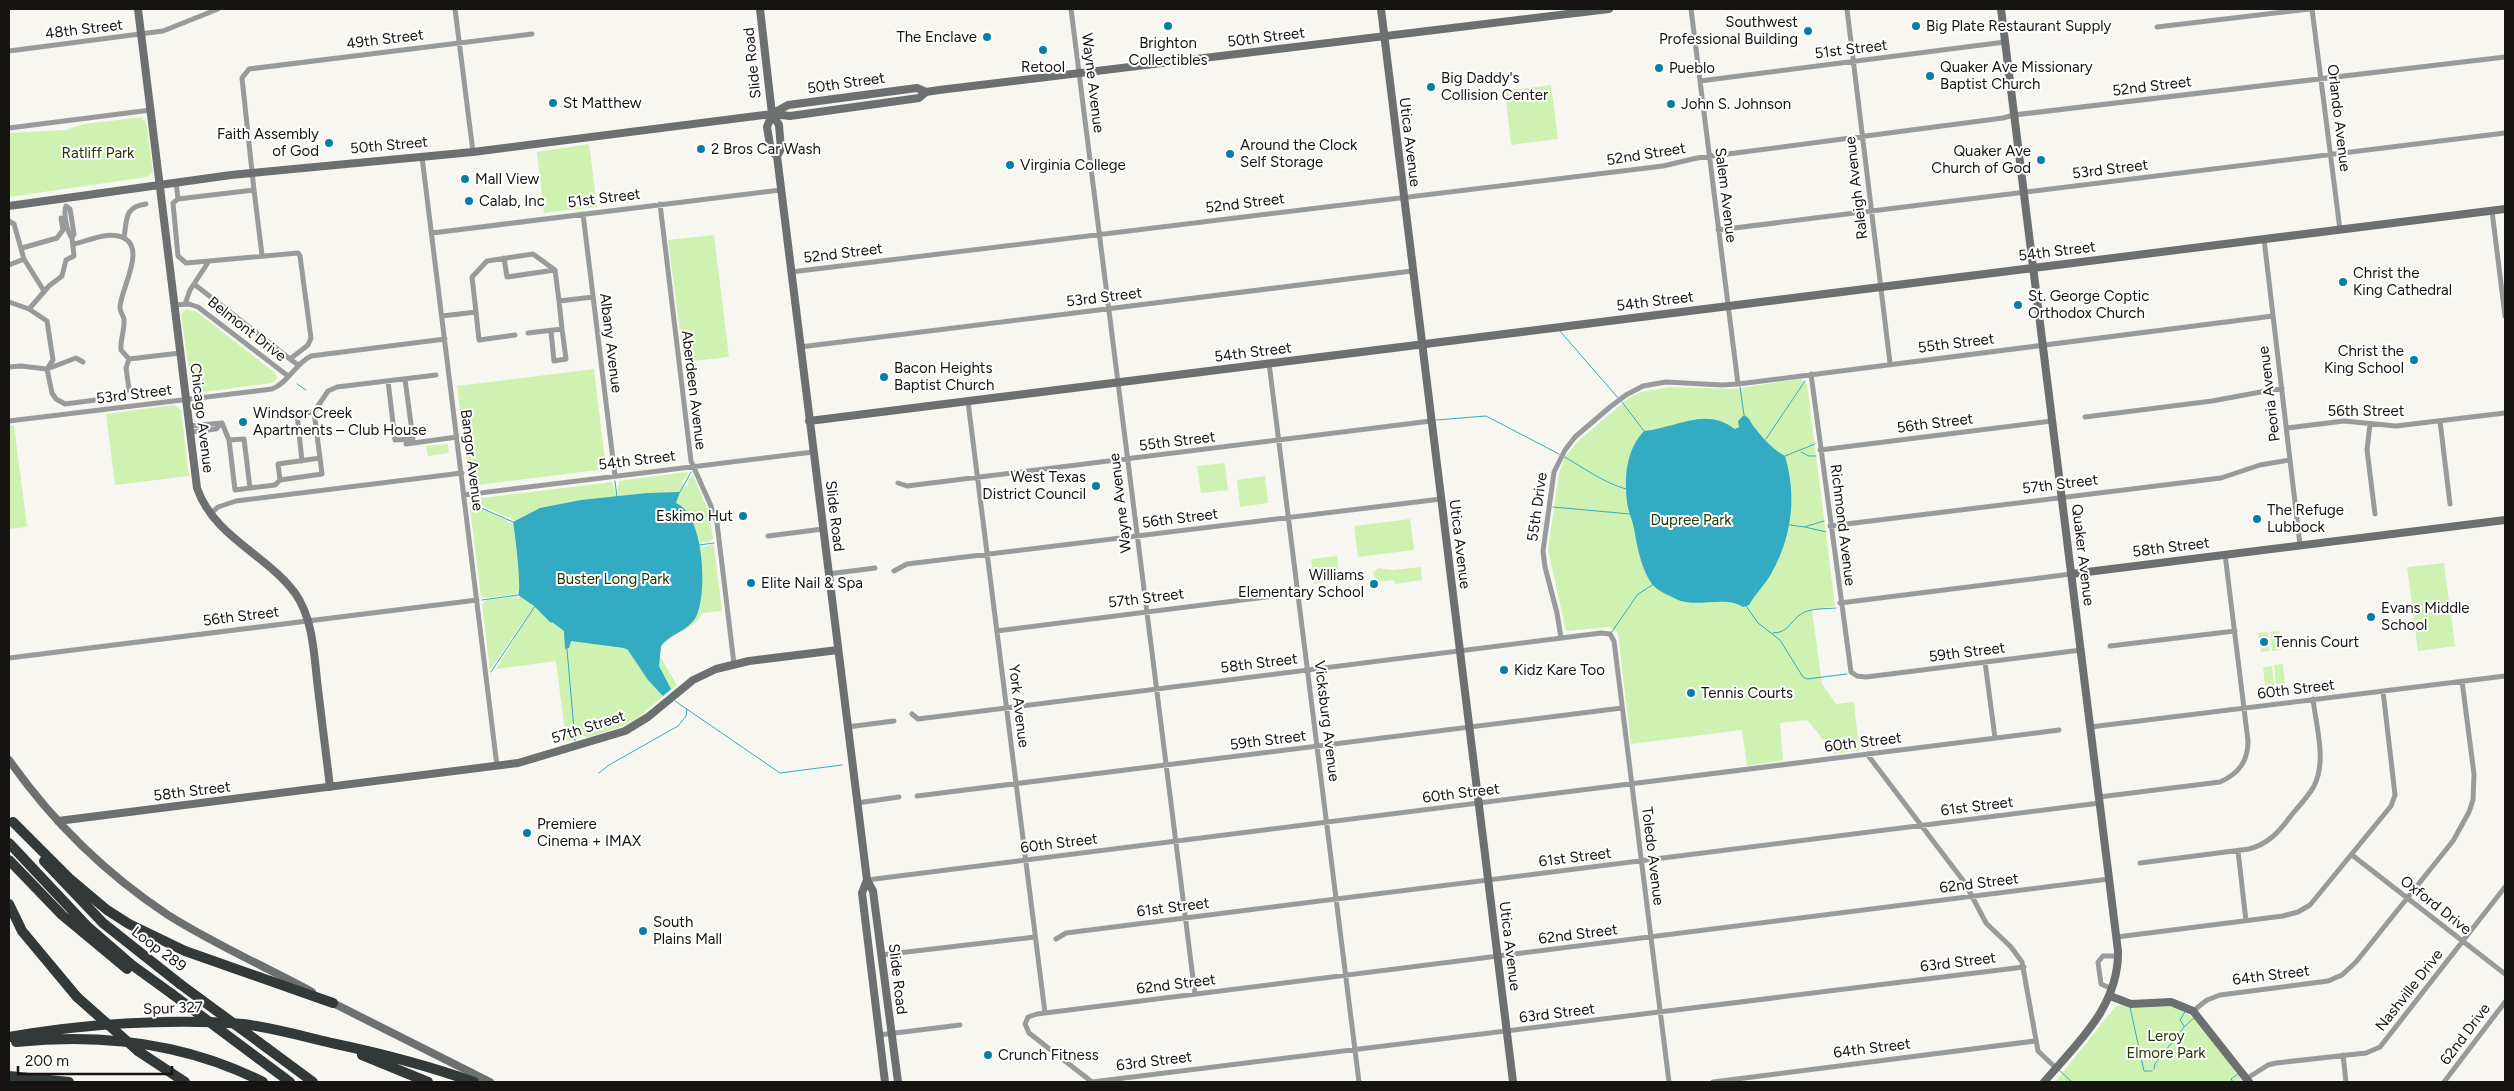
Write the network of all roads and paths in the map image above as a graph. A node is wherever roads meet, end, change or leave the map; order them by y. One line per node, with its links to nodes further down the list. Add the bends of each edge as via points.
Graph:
1 (138, 9): 14 (street, Chicago Avenue)
2 (218, 9): 14 (street, 48th Street, via 163,31)
3 (454, 9): 17 (street)
4 (760, 9): 27 (street, Slide Road)
5 (1071, 9): 22 (street, Wayne Avenue)
6 (1381, 9): 16 (street, Utica Avenue)
7 (1599, 9): 8 (street, 50th Street); 16 (street, 50th Street)
8 (1609, 9)
9 (1691, 9): 24 (street, Salem Avenue)
10 (1847, 9): 21 (street, Raleigh Avenue)
11 (2001, 9): 18 (street, Quaker Avenue)
12 (2311, 9): 13 (street); 23 (street, Orlando Avenue)
13 (2157, 27)
14 (141, 34): 19 (street, 48th Street); 26 (street, Chicago Avenue)
15 (532, 34): 17 (street, 49th Street)
16 (1384, 36): 22 (street, 50th Street); 42 (street, Utica Avenue)
17 (459, 42): 32 (street); 36 (street, 49th Street, via 249,69 244,75 243,88)
18 (2005, 42): 21 (street, 51st Street); 28 (street, Quaker Avenue)
19 (9, 51)
20 (2505, 56): 23 (street, 52nd Street)
21 (1853, 61): 24 (street, 51st Street); 31 (street, Raleigh Avenue)
22 (1079, 74): 25 (street, 50th Street); 56 (street, Wayne Avenue)
23 (2321, 77): 28 (street, 52nd Street); 33 (street, Orlando Avenue)
24 (1700, 81): 34 (street, Salem Avenue)
25 (926, 92): 27 (street, 50th Street, via 919,98 848,109 790,116); 27 (street, 50th Street, via 917,88 788,105)
26 (150, 110): 29 (street); 38 (street, Chicago Avenue)
27 (772, 114): 32 (street, 50th Street); 40 (street, Slide Road, via 779,125)
28 (2014, 115): 31 (street, 52nd Street); 41 (street, Quaker Avenue)
29 (9, 128)
30 (2505, 133): 33 (street, 53rd Street)
31 (1862, 136): 34 (street, 52nd Street); 49 (street, Raleigh Avenue)
32 (473, 152): 35 (street, 50th Street)
33 (2331, 155): 41 (street, 53rd Street); 54 (street, Orlando Avenue)
34 (1709, 156): 42 (street, 52nd Street, via 1662,166); 53 (street, Salem Avenue)
35 (422, 157): 36 (street, 50th Street); 55 (street, Bangor Avenue)
36 (253, 172): 37 (street, 50th Street); 39 (street)
37 (176, 182): 38 (street, 50th Street); 43 (street)
38 (159, 185): 46 (street, 50th Street); 79 (street, Chicago Avenue)
39 (254, 190): 43 (street); 61 (street)
40 (780, 190): 45 (street, 51st Street); 69 (street, Slide Road)
41 (2024, 192): 49 (street, 53rd Street); 66 (street, Quaker Avenue)
42 (1403, 196): 56 (street, 52nd Street); 68 (street, Utica Avenue)
43 (178, 199): 64 (street, via 173,203 178,256 186,263)
44 (146, 204): 57 (street, via 135,205 131,209)
45 (660, 204): 50 (street, 51st Street); 139 (street, Aberdeen Avenue, via 690,460)
46 (9, 206)
47 (2505, 209): 48 (street, 54th Street)
48 (2492, 211): 54 (street, 54th Street); 72 (street)
49 (1871, 212): 53 (street, 53rd Street); 71 (street, Raleigh Avenue)
50 (583, 214): 55 (street, 51st Street); 74 (street, Albany Avenue)
51 (61, 218): 60 (street, via 63,230 57,238)
52 (9, 221): 60 (street, via 14,224)
53 (1718, 230): 78 (street, Salem Avenue)
54 (2340, 230): 58 (street, 54th Street)
55 (432, 232): 83 (street, Bangor Avenue)
56 (1100, 234): 69 (street, 52nd Street); 81 (street, Wayne Avenue)
57 (124, 238): 59 (street, via 113,235); 96 (street, via 134,254 120,308 124,322 121,350)
58 (2264, 239): 66 (street, 54th Street); 84 (street, Peoria Avenue)
59 (73, 241): 59 (street, via 70,209 66,206 64,210); 73 (street, via 74,256 64,262 62,276)
60 (22, 248): 63 (street)
61 (262, 256): 64 (street); 95 (street, via 292,252 300,256 310,342)
62 (504, 258): 67 (street, via 533,254); 67 (street, via 507,277); 82 (street, via 487,261 472,278)
63 (24, 259): 65 (street); 73 (street)
64 (209, 262): 70 (street)
65 (9, 265)
66 (2033, 268): 71 (street, 54th Street); 92 (street, Quaker Avenue)
67 (555, 270): 75 (street)
68 (1412, 270): 81 (street, 53rd Street); 91 (street, Utica Avenue)
69 (791, 272): 93 (street, Slide Road)
70 (194, 284): 77 (street); 95 (street)
71 (1881, 286): 78 (street, 54th Street); 98 (street, Raleigh Avenue)
72 (2503, 287): 85 (street)
73 (44, 291): 80 (street)
74 (593, 297): 75 (street); 141 (street, Albany Avenue)
75 (559, 301): 86 (street)
76 (9, 302): 80 (street)
77 (185, 304): 79 (street, Belmont Drive); 104 (street, Belmont Drive, via 198,307)
78 (1728, 305): 91 (street, 54th Street); 109 (street, Salem Avenue)
79 (174, 306): 94 (street, Chicago Avenue)
80 (29, 309): 102 (street, via 49,325 53,360)
81 (1108, 309): 93 (street, 53rd Street); 108 (street, Wayne Avenue)
82 (476, 312): 83 (street); 89 (street, via 479,340)
83 (442, 316): 90 (street, Bangor Avenue)
84 (2273, 316): 92 (street, 55th Street); 111 (street, Peoria Avenue)
85 (2505, 316)
86 (562, 329): 87 (street); 87 (street, via 566,359 554,361)
87 (551, 331): 88 (street)
88 (528, 334)
89 (515, 336)
90 (444, 339): 100 (street, Belmont Drive, via 320,354 304,359); 129 (street, Bangor Avenue)
91 (1421, 344): 99 (street, 54th Street); 125 (street, Utica Avenue)
92 (2043, 345): 98 (street, 55th Street); 121 (street, Quaker Avenue)
93 (800, 347): 124 (street, Slide Road)
94 (180, 353): 96 (street); 113 (street, Chicago Avenue)
95 (290, 358): 100 (street)
96 (129, 359): 112 (street, via 126,368 129,389)
97 (83, 362): 102 (street, via 76,358)
98 (1890, 363): 103 (street, 55th Street)
99 (1269, 364): 108 (street, 54th Street); 131 (street, Vicksburg Avenue)
100 (298, 365): 104 (street, Belmont Drive)
101 (9, 367): 102 (street)
102 (47, 369): 115 (street, via 52,393)
103 (1811, 374): 109 (street, 55th Street); 133 (street, Richmond Avenue)
104 (288, 376): 113 (street, 53rd Street, via 272,389)
105 (436, 376): 106 (street)
106 (406, 379): 107 (street); 107 (street, via 413,438 406,439 395,440)
107 (388, 381): 117 (street, via 337,387 328,392)
108 (1118, 383): 114 (street, 54th Street); 136 (street, Wayne Avenue)
109 (1738, 384): 110 (street, 55th Street, via 1666,382)
110 (1642, 387): 173 (street, 55th Drive, via 1626,394 1575,437 1556,468 1543,551)
111 (2282, 388): 120 (street, via 2212,401); 127 (street, Peoria Avenue)
112 (119, 397): 115 (street); 116 (street)
113 (186, 400): 116 (street, 53rd Street); 128 (street, Chicago Avenue)
114 (968, 402): 124 (street, 54th Street); 142 (street, York Avenue)
115 (65, 404): 119 (street)
116 (121, 408): 119 (street, 53rd Street)
117 (314, 412): 135 (street); 138 (street, via 297,414)
118 (2505, 413): 122 (street, 56th Street)
119 (66, 414): 123 (street, 53rd Street)
120 (2085, 417)
121 (2052, 420): 133 (street, 56th Street); 147 (street, Quaker Avenue)
122 (2440, 420): 126 (street, 56th Street, via 2396,426); 149 (street)
123 (9, 421)
124 (809, 421): 134 (street, Slide Road)
125 (1431, 421): 131 (street, 55th Street); 148 (street, Utica Avenue)
126 (2370, 424): 127 (street, 56th Street, via 2338,421); 150 (street, via 2367,450)
127 (2287, 428): 137 (street, Peoria Avenue)
128 (190, 429): 130 (street, via 214,422 222,424); 151 (street, Chicago Avenue, via 198,488)
129 (457, 437): 132 (street); 140 (street, Bangor Avenue)
130 (229, 440): 145 (street, via 244,439); 145 (street, via 235,490)
131 (1279, 440): 136 (street, 55th Street); 152 (street, Vicksburg Avenue)
132 (406, 444)
133 (1820, 450): 154 (street, Richmond Avenue)
134 (813, 452): 139 (street, 54th Street); 155 (street, Slide Road)
135 (320, 458): 138 (street); 143 (street, via 322,474)
136 (1128, 460): 142 (street, 55th Street); 157 (street, Wayne Avenue)
137 (2290, 460): 147 (street, 57th Street, via 2260,465 2221,478); 158 (street, Peoria Avenue)
138 (302, 461): 143 (street, via 278,464)
139 (694, 466): 141 (street, 54th Street); 180 (street, Aberdeen Avenue, via 717,523)
140 (462, 472): 146 (street, Bangor Avenue); 151 (street, via 236,501 218,507)
141 (615, 476): 146 (street, 54th Street)
142 (978, 478): 144 (street, 55th Street, via 907,486); 160 (street, York Avenue)
143 (280, 480): 145 (street, via 275,485)
144 (898, 483)
145 (250, 488)
146 (464, 495): 166 (street, Bangor Avenue)
147 (2062, 498): 154 (street, 57th Street); 164 (street, Quaker Avenue)
148 (1440, 499): 152 (street, 56th Street); 177 (street, Utica Avenue)
149 (2450, 504)
150 (2375, 514)
151 (210, 515): 169 (street, Chicago Avenue, via 287,585 304,607)
152 (1289, 517): 157 (street, 56th Street); 165 (street, Vicksburg Avenue)
153 (2505, 520): 158 (street, 58th Street)
154 (1830, 526): 167 (street, Richmond Avenue)
155 (822, 529): 156 (street); 163 (street, Slide Road)
156 (768, 536)
157 (1137, 536): 160 (street, 56th Street); 168 (street, Wayne Avenue)
158 (2300, 545): 159 (street, 58th Street)
159 (2225, 554): 164 (street, 58th Street); 171 (street)
160 (987, 555): 162 (street, 56th Street, via 902,565); 170 (street, York Avenue)
161 (875, 568): 163 (street)
162 (894, 571)
163 (828, 574): 175 (street, Slide Road)
164 (2071, 574): 167 (street, 58th Street); 176 (street, Quaker Avenue)
165 (1298, 593): 168 (street, 57th Street); 181 (street, Vicksburg Avenue)
166 (477, 600): 169 (street, 56th Street); 202 (street, Bangor Avenue)
167 (1840, 603): 182 (street, Richmond Avenue, via 1849,669)
168 (1146, 612): 170 (street, 57th Street); 185 (street, Wayne Avenue)
169 (308, 621): 178 (street, 56th Street); 205 (street, Chicago Avenue)
170 (997, 631): 188 (street, York Avenue)
171 (2235, 631): 174 (street); 190 (street)
172 (1610, 634): 173 (street, 58th Street); 189 (street, Toledo Avenue, via 1614,641)
173 (1561, 638): 177 (street, 58th Street)
174 (2110, 646)
175 (838, 650): 180 (street, 57th Street); 193 (street, Slide Road)
176 (2081, 650): 179 (street, 59th Street); 194 (street, Quaker Avenue)
177 (1460, 652): 181 (street, 58th Street); 195 (street, Utica Avenue)
178 (9, 658)
179 (1985, 662): 182 (street, 59th Street); 197 (street)
180 (734, 664): 202 (street, 57th Street, via 693,680 648,717 620,733)
181 (1308, 671): 185 (street, 58th Street); 198 (street, Vicksburg Avenue)
182 (1856, 676)
183 (2505, 676): 184 (street, 60th Street)
184 (2462, 681): 186 (street, 60th Street); 228 (street, 64th Street, via 2474,774 2473,800 2453,841)
185 (1156, 689): 188 (street, 58th Street); 201 (street, Wayne Avenue)
186 (2383, 691): 187 (street, 60th Street); 218 (street, via 2395,795 2391,806)
187 (2313, 699): 190 (street, 60th Street); 217 (street, via 2320,755 2314,785 2270,840 2261,846)
188 (1006, 708): 191 (street, 58th Street, via 918,719); 203 (street, York Avenue)
189 (1622, 708): 195 (street, 59th Street); 204 (street, Toledo Avenue)
190 (2244, 708): 194 (street, 60th Street); 208 (street, 61st Street, via 2248,750 2236,774 2220,782)
191 (912, 714)
192 (894, 721): 193 (street)
193 (847, 727): 209 (street, Slide Road)
194 (2090, 727): 208 (street, Quaker Avenue)
195 (1469, 728): 198 (street, 59th Street); 210 (street, Utica Avenue)
196 (2059, 730): 197 (street, 60th Street)
197 (1995, 738): 199 (street, 60th Street)
198 (1317, 746): 201 (street, 59th Street); 213 (street, Vicksburg Avenue)
199 (1867, 754): 204 (street, 60th Street); 214 (street)
200 (9, 760): 212 (street)
201 (1167, 765): 203 (street, 59th Street); 215 (street, Wayne Avenue)
202 (497, 766): 205 (street, 57th Street)
203 (1016, 784): 206 (street, 59th Street); 220 (street, York Avenue)
204 (1631, 785): 210 (street, 60th Street); 221 (street, Toledo Avenue)
205 (330, 787): 212 (street, 58th Street)
206 (917, 796)
207 (899, 797): 209 (street)
208 (2099, 800): 214 (street, 61st Street); 223 (street, Quaker Avenue)
209 (857, 803): 224 (street, Slide Road)
210 (1478, 804): 213 (street, 60th Street); 225 (street, Utica Avenue)
211 (11, 819): 248 (highway, via 69,878 128,924 185,951); 273 (highway, Loop 289, bridge, via 96,917)
212 (58, 822): 248 (street, via 107,868 167,914)
213 (1327, 822): 215 (street, 60th Street); 229 (street, Vicksburg Avenue)
214 (1921, 825): 221 (street, 61st Street); 227 (street)
215 (1176, 841): 220 (street, 60th Street); 231 (street, Wayne Avenue)
216 (9, 843): 245 (highway, Loop 289, via 87,926)
217 (2238, 851): 222 (street); 232 (street)
218 (2352, 854): 228 (street, Oxford Drive); 232 (street, via 2310,905 2290,915)
219 (9, 860): 245 (highway, via 83,935 141,979)
220 (1025, 860): 224 (street, 60th Street); 233 (street, York Avenue)
221 (1641, 861): 225 (street, 61st Street); 235 (street, Toledo Avenue)
222 (2140, 863)
223 (2109, 879): 227 (street, 62nd Street); 234 (street, Quaker Avenue)
224 (867, 880): 238 (street, Slide Road, via 873,892); 257 (street, Slide Road, via 862,893)
225 (1488, 880): 229 (street, 61st Street); 239 (street, Utica Avenue)
226 (2505, 887): 237 (street, Nashville Drive)
227 (1974, 896): 235 (street, 62nd Street); 241 (street, via 1986,922 2011,947)
228 (2407, 898): 237 (street, Oxford Drive); 249 (street, 64th Street, via 2356,962 2337,978 2220,995)
229 (1336, 899): 231 (street, 61st Street); 243 (street, Vicksburg Avenue)
230 (9, 904): 270 (highway, bridge, via 22,931 77,996 138,1051)
231 (1185, 918): 236 (street, 61st Street, via 1066,933); 246 (street, Wayne Avenue)
232 (2246, 921): 234 (street)
233 (1035, 937): 238 (street); 250 (street, York Avenue)
234 (2116, 937): 240 (street, Quaker Avenue)
235 (1650, 938): 239 (street, 62nd Street); 251 (street, Toledo Avenue)
236 (1056, 939)
237 (2463, 941): 242 (street, Oxford Drive); 263 (street, Nashville Drive, via 2380,1047)
238 (881, 956): 256 (street, Slide Road)
239 (1497, 956): 243 (street, 62nd Street); 254 (street, Utica Avenue)
240 (2118, 956): 244 (street, Quaker Avenue); 244 (street, via 2104,956 2098,962 2101,984)
241 (2024, 967): 251 (street, 63rd Street); 259 (street)
242 (2505, 974)
243 (1346, 975): 246 (street, 62nd Street); 262 (street, Vicksburg Avenue)
244 (2111, 993): 249 (street, via 2131,1004 2171,1002); 264 (street, Quaker Avenue, via 2099,1017)
245 (172, 994): 272 (highway, Loop 289, bridge)
246 (1195, 994): 250 (street, 62nd Street)
247 (2505, 1002): 286 (street, 62nd Drive)
248 (333, 1003): 276 (street)
249 (2193, 1011): 266 (street)
250 (1045, 1013): 279 (street, 62nd Street, via 1032,1014 1025,1024 1029,1033)
251 (1660, 1013): 254 (street, 63rd Street); 282 (street, Toledo Avenue)
252 (960, 1025): 256 (street)
253 (44, 1031): 255 (highway); 258 (highway, Spur 327); 261 (highway, Spur 327, via 216,1022 282,1030)
254 (1507, 1031): 262 (street, 63rd Street); 281 (street, Utica Avenue)
255 (9, 1033)
256 (891, 1034): 257 (street); 278 (street, Slide Road)
257 (879, 1035): 277 (street, Slide Road)
258 (9, 1037)
259 (2035, 1041): 264 (street, via 2038,1051); 283 (street, 64th Street)
260 (9, 1043): 271 (highway, via 86,1038 138,1042 191,1054)
261 (336, 1044): 274 (highway); 275 (highway)
262 (1355, 1049): 279 (street, 63rd Street); 280 (street, Vicksburg Avenue)
263 (2343, 1055): 266 (street, Nashville Drive, via 2276,1063 2255,1072); 285 (street)
264 (2056, 1068): 284 (street, Quaker Avenue)
265 (9, 1076): 269 (highway)
266 (2248, 1081)
267 (9, 1082): 268 (street)
268 (44, 1082)
269 (69, 1082)
270 (185, 1082)
271 (263, 1082)
272 (290, 1082)
273 (313, 1082)
274 (428, 1082)
275 (474, 1082)
276 (490, 1082)
277 (885, 1082)
278 (898, 1082)
279 (1092, 1082)
280 (1359, 1082)
281 (1513, 1082)
282 (1669, 1082)
283 (1713, 1082)
284 (2044, 1082)
285 (2346, 1082)
286 (2444, 1082)

